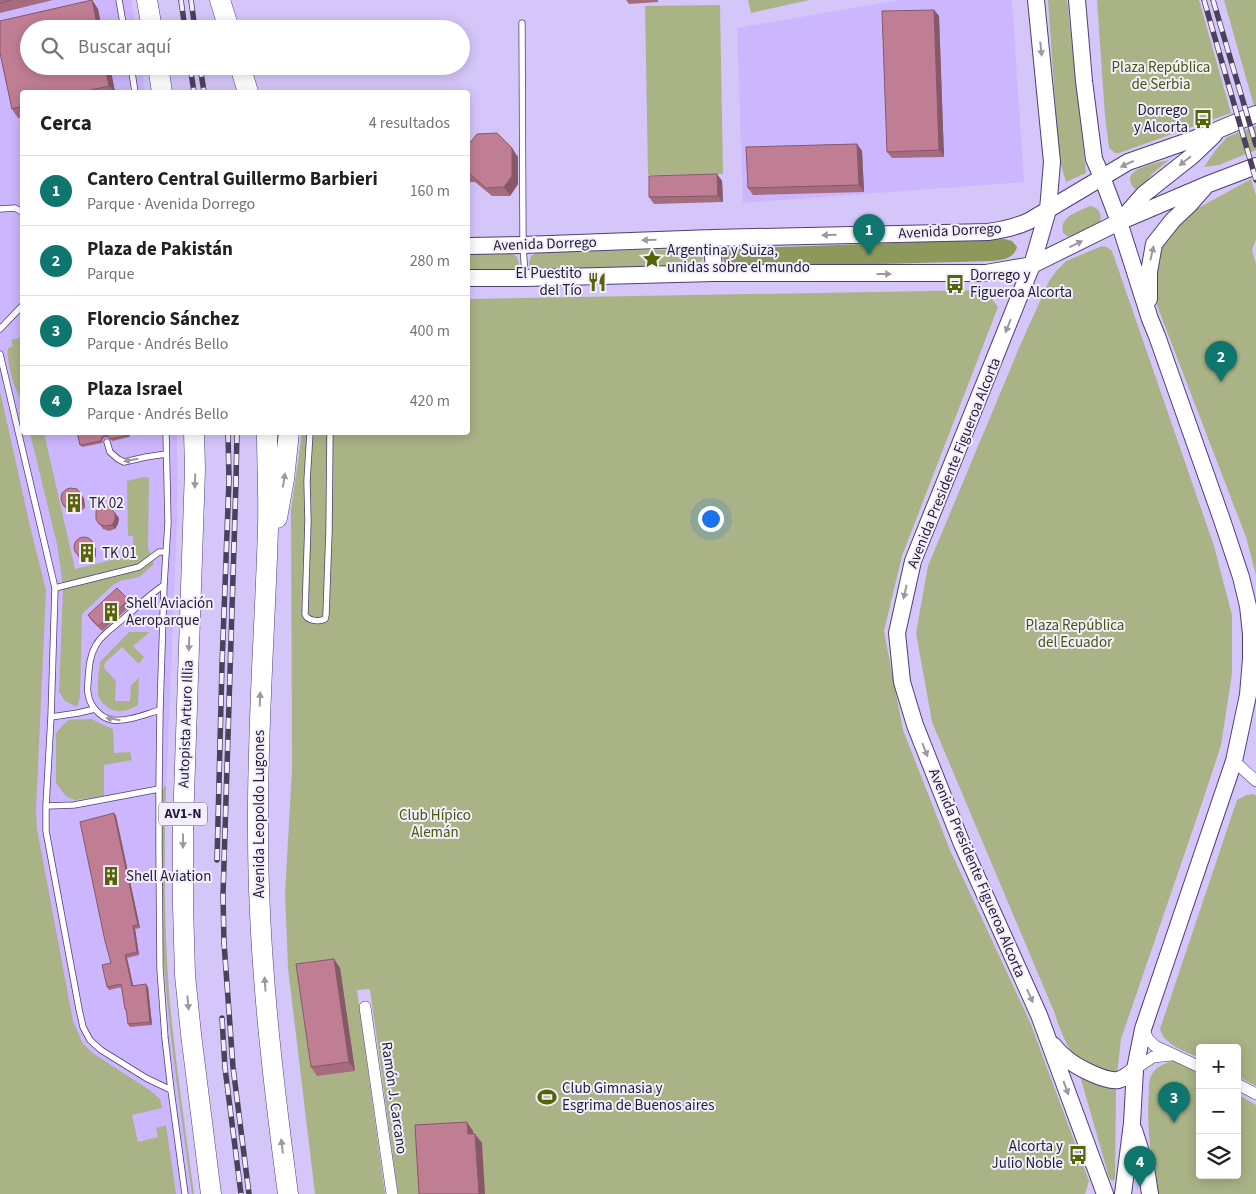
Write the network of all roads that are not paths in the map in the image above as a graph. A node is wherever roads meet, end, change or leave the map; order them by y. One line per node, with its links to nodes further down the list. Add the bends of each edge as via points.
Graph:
1 (118, 0): 6 (lane)
2 (147, 0): 7 (highway)
3 (220, 0): 8 (highway); 9 (highway)
4 (1036, 0): 25 (main road, Avenida Presidente Figueroa Alcorta, one-way to 25, via 1052,162)
5 (1077, 0): 22 (main road, via 1094,159)
6 (122, 20)
7 (150, 20)
8 (223, 20)
9 (226, 20)
10 (522, 22): 29 (lane)
11 (132, 75): 15 (lane)
12 (159, 75): 16 (highway)
13 (232, 75): 17 (highway)
14 (243, 75): 18 (highway)
15 (135, 90)
16 (162, 90)
17 (235, 90)
18 (247, 90)
19 (1256, 114): 20 (main road, Avenida Dorrego)
20 (1222, 129): 22 (main road, Avenida Dorrego, one-way to 22, via 1128,162); 27 (main road, one-way to 27, via 1144,194)
21 (1256, 166): 23 (main road)
22 (1102, 176): 25 (main road, Avenida Dorrego); 27 (main road)
23 (1206, 185): 27 (main road); 37 (main road, one-way to 23, via 1149,272 1154,244)
24 (0, 210): 26 (lane, via 15,208)
25 (1048, 210): 28 (main road, Avenida Dorrego, one-way to 28, via 1016,227 988,232); 31 (main road, Avenida Presidente Figueroa Alcorta)
26 (20, 211)
27 (1119, 222): 31 (main road, one-way to 27); 37 (main road)
28 (712, 238): 29 (main road, Avenida Dorrego, one-way to 29); 32 (main road)
29 (523, 245): 30 (main road, Avenida Dorrego); 34 (lane)
30 (470, 246)
31 (1032, 265): 32 (main road, one-way to 31, via 986,274); 63 (main road, Avenida Presidente Figueroa Alcorta, one-way to 63, via 913,561 897,633 902,682 915,725 962,844)
32 (714, 273): 34 (main road)
33 (470, 278): 34 (main road)
34 (519, 282): 35 (lane)
35 (470, 284)
36 (20, 308): 38 (lane)
37 (1150, 319): 57 (main road, via 1233,550 1248,606 1251,634 1248,695)
38 (0, 329)
39 (0, 354): 41 (lane)
40 (20, 420): 41 (lane)
41 (16, 421): 53 (lane)
42 (166, 435): 49 (lane)
43 (194, 435): 72 (highway, Autopista Arturo Illia / AV1-N, one-way to 72, via 182,825 183,905 190,1034)
44 (267, 435): 51 (highway, Avenida Leopoldo Lugones)
45 (289, 435): 51 (highway, one-way to 45, via 284,479)
46 (310, 435): 47 (lane, via 305,614 308,619 323,620 326,619)
47 (330, 435)
48 (107, 442): 49 (lane, one-way to 48, via 124,462 110,452)
49 (166, 454): 50 (lane)
50 (166, 552): 52 (lane); 53 (lane, via 159,552 139,567)
51 (265, 579): 73 (highway, Avenida Leopoldo Lugones, one-way to 51, via 268,1028 260,912 258,746)
52 (164, 585): 54 (lane, via 96,644 90,657 88,693); 55 (lane)
53 (55, 588): 56 (lane)
54 (95, 709): 55 (lane, one-way to 54, via 110,720); 56 (lane)
55 (160, 710): 59 (lane)
56 (51, 717): 60 (lane)
57 (1234, 761): 58 (street); 62 (main road)
58 (1256, 780)
59 (159, 789): 60 (lane, via 74,805); 68 (lane, via 160,970)
60 (46, 806): 68 (lane, via 46,831 83,1027 101,1050)
61 (365, 1007): 74 (street, Ramón J. Carcano)
62 (1143, 1029): 64 (street, via 1155,1046); 66 (main road)
63 (1049, 1042): 66 (main road, via 1067,1059 1102,1078 1117,1080); 75 (main road, Avenida Presidente Figueroa Alcorta, one-way to 75)
64 (1172, 1055): 65 (street); 66 (street, via 1153,1058)
65 (1196, 1065)
66 (1135, 1069): 70 (main road)
67 (1241, 1086): 69 (street)
68 (170, 1090): 71 (lane)
69 (1256, 1094)
70 (1132, 1123): 76 (main road); 77 (main road, via 1146,1168)
71 (185, 1194)
72 (211, 1194)
73 (288, 1194)
74 (392, 1194)
75 (1105, 1194)
76 (1124, 1194)
77 (1150, 1194)

